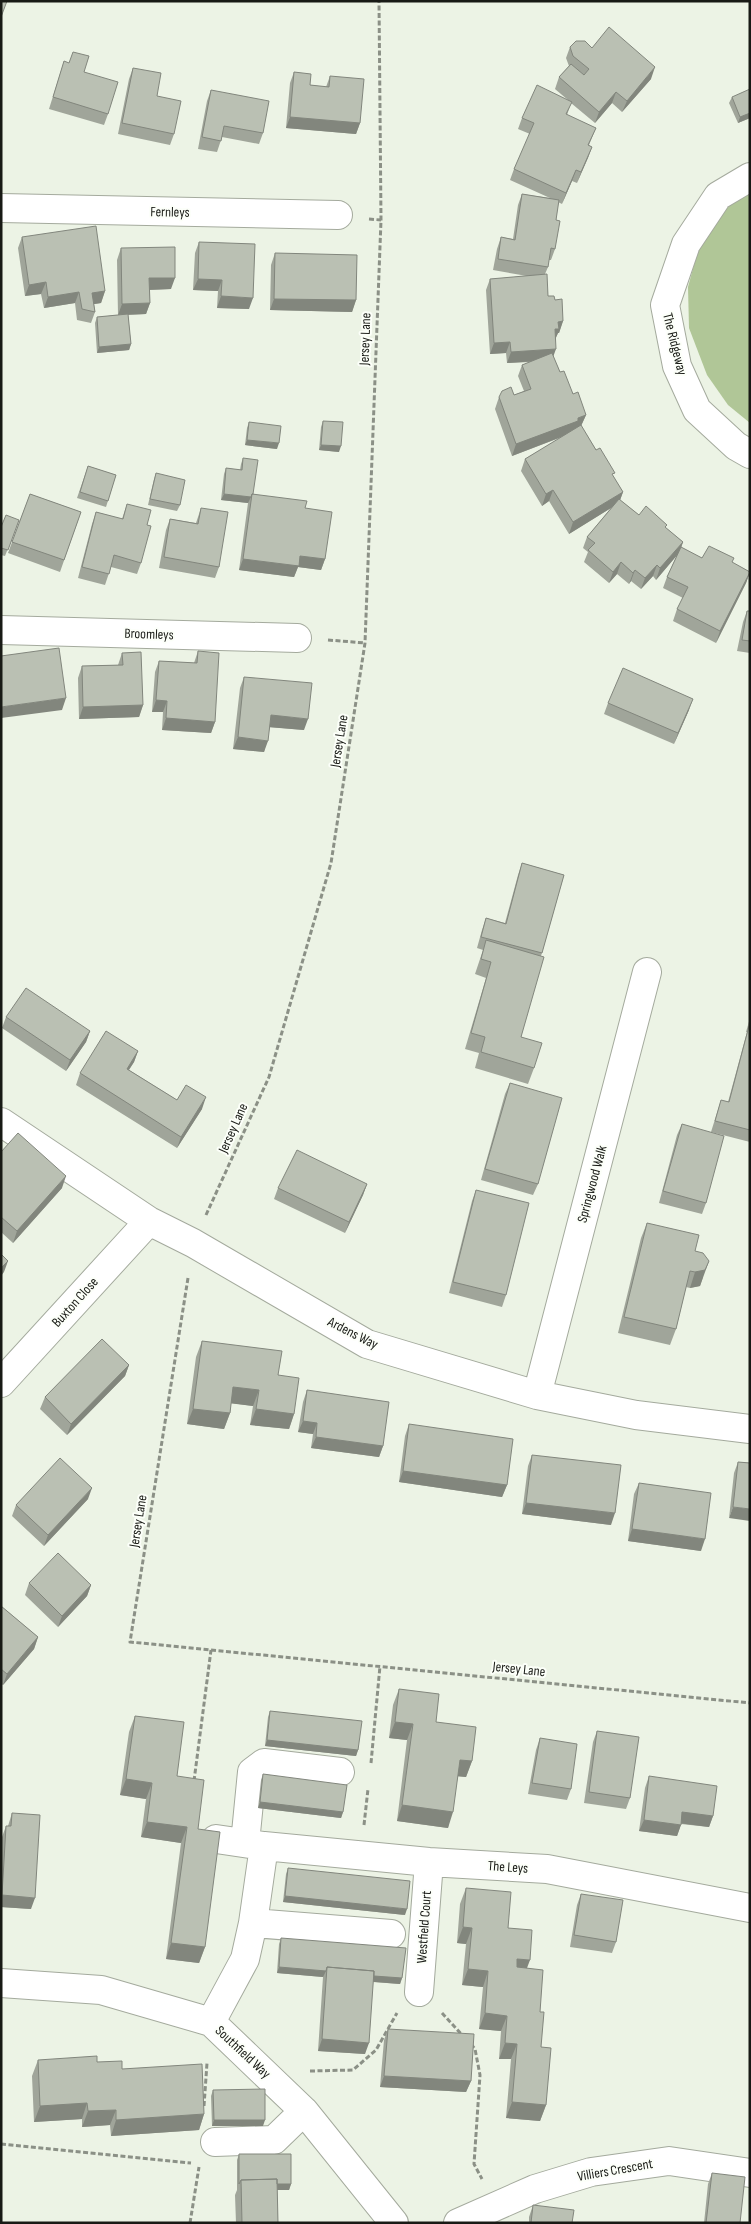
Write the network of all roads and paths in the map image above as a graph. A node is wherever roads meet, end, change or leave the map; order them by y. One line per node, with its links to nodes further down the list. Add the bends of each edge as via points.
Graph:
1 (379, 1): 8 (path, Jersey Lane, via 381,220)
2 (750, 177): 5 (street, The Ridgeway, via 718,196 686,244 665,305 677,366 696,410 736,446)
3 (1, 208): 4 (street, Fernleys)
4 (338, 215)
5 (750, 454)
6 (1, 630): 7 (street, Broomleys)
7 (297, 638): 8 (path)
8 (365, 643): 12 (path, Jersey Lane, via 331,863 269,1077)
9 (648, 972): 14 (street, Springwood Walk)
10 (1, 1122): 11 (street, Ardens Way)
11 (148, 1220): 12 (street, Ardens Way); 13 (street, Buxton Close)
12 (193, 1244): 14 (street, Ardens Way, via 367,1344); 16 (path, Jersey Lane, via 130,1642)
13 (1, 1383)
14 (537, 1395): 15 (street, Ardens Way, via 636,1415)
15 (750, 1429)
16 (211, 1650): 17 (path, Jersey Lane); 19 (path)
17 (750, 1703)
18 (340, 1772): 21 (street, via 264,1763 252,1772)
19 (193, 1788)
20 (216, 1839): 21 (street, The Leys)
21 (254, 1845): 22 (street, The Leys); 24 (street)
22 (429, 1862): 23 (street, The Leys, via 548,1870); 27 (street, Westfield Court)
23 (750, 1908)
24 (253, 1923): 25 (street); 28 (street, via 245,1959)
25 (391, 1934)
26 (1, 1983): 28 (street, Southfield Way, via 100,1990)
27 (419, 1992): 29 (path, via 395,2015 376,2050 353,2070 299,2071); 35 (path, via 475,2049 480,2075 474,2164)
28 (211, 2022): 29 (street, Southfield Way)
29 (278, 2084): 30 (street, Southfield Way)
30 (304, 2111): 31 (street, via 274,2140); 36 (street, Southfield Way)
31 (215, 2142)
32 (1, 2144): 33 (path)
33 (199, 2164)
34 (750, 2173): 35 (street, Villiers Crescent, via 669,2161 591,2172 535,2189)
35 (496, 2206): 37 (street, Villiers Crescent)
36 (394, 2223)
37 (458, 2223)

